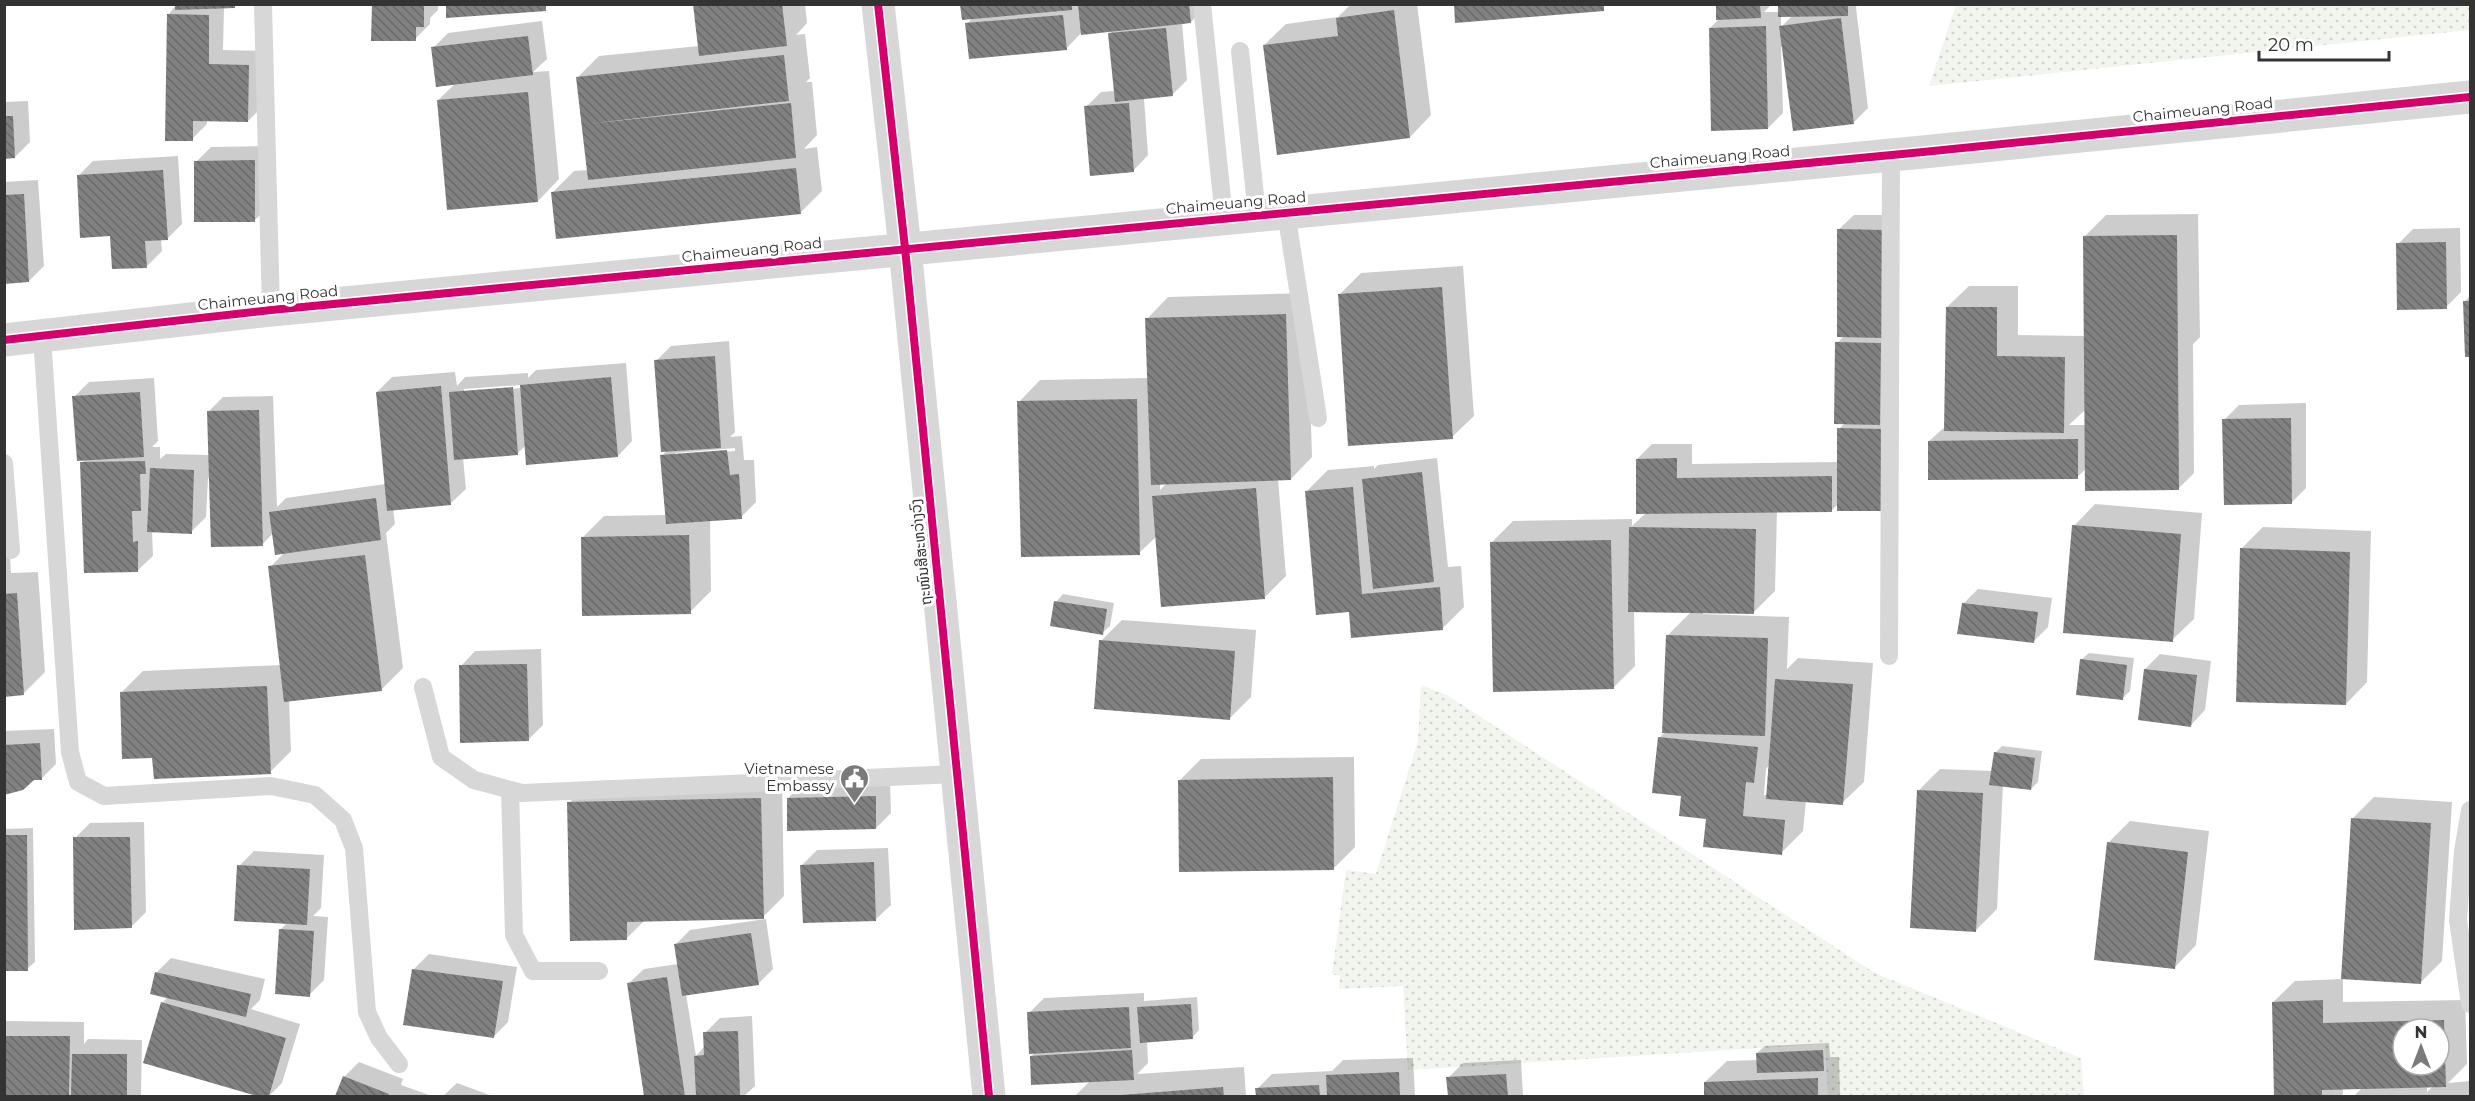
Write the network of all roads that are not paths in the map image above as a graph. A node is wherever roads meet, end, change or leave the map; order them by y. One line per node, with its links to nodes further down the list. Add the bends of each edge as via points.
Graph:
1 (263, 4): 10 (lane)
2 (878, 4): 9 (street, ຖະໜົນສີສະຫວ່າງວົງ)
3 (1202, 4): 8 (lane)
4 (1240, 51): 7 (lane)
5 (2470, 97): 6 (street, Chaimeuang Road)
6 (1891, 154): 7 (street, Chaimeuang Road); 16 (lane)
7 (1272, 214): 8 (street, Chaimeuang Road); 13 (lane)
8 (1224, 218): 9 (street, Chaimeuang Road)
9 (905, 248): 10 (street, Chaimeuang Road); 18 (street, ຖະໜົນສີສະຫວ່າງວົງ)
10 (271, 310): 11 (street, Chaimeuang Road)
11 (42, 337): 12 (street, Chaimeuang Road); 23 (lane, via 70,752 78,782 104,796 271,786 315,795 343,820 354,848 367,1012 379,1038)
12 (4, 340)
13 (1318, 418)
14 (4, 463): 15 (lane)
15 (11, 550)
16 (1889, 656)
17 (423, 687): 19 (lane, via 441,757 474,780)
18 (957, 774): 19 (lane, via 522,793); 24 (street, ຖະໜົນສີສະຫວ່າງວົງ)
19 (510, 790): 21 (lane, via 514,935 533,971)
20 (2470, 810): 22 (lane, via 2458,920)
21 (600, 971)
22 (2470, 1004)
23 (399, 1064)
24 (989, 1096)

